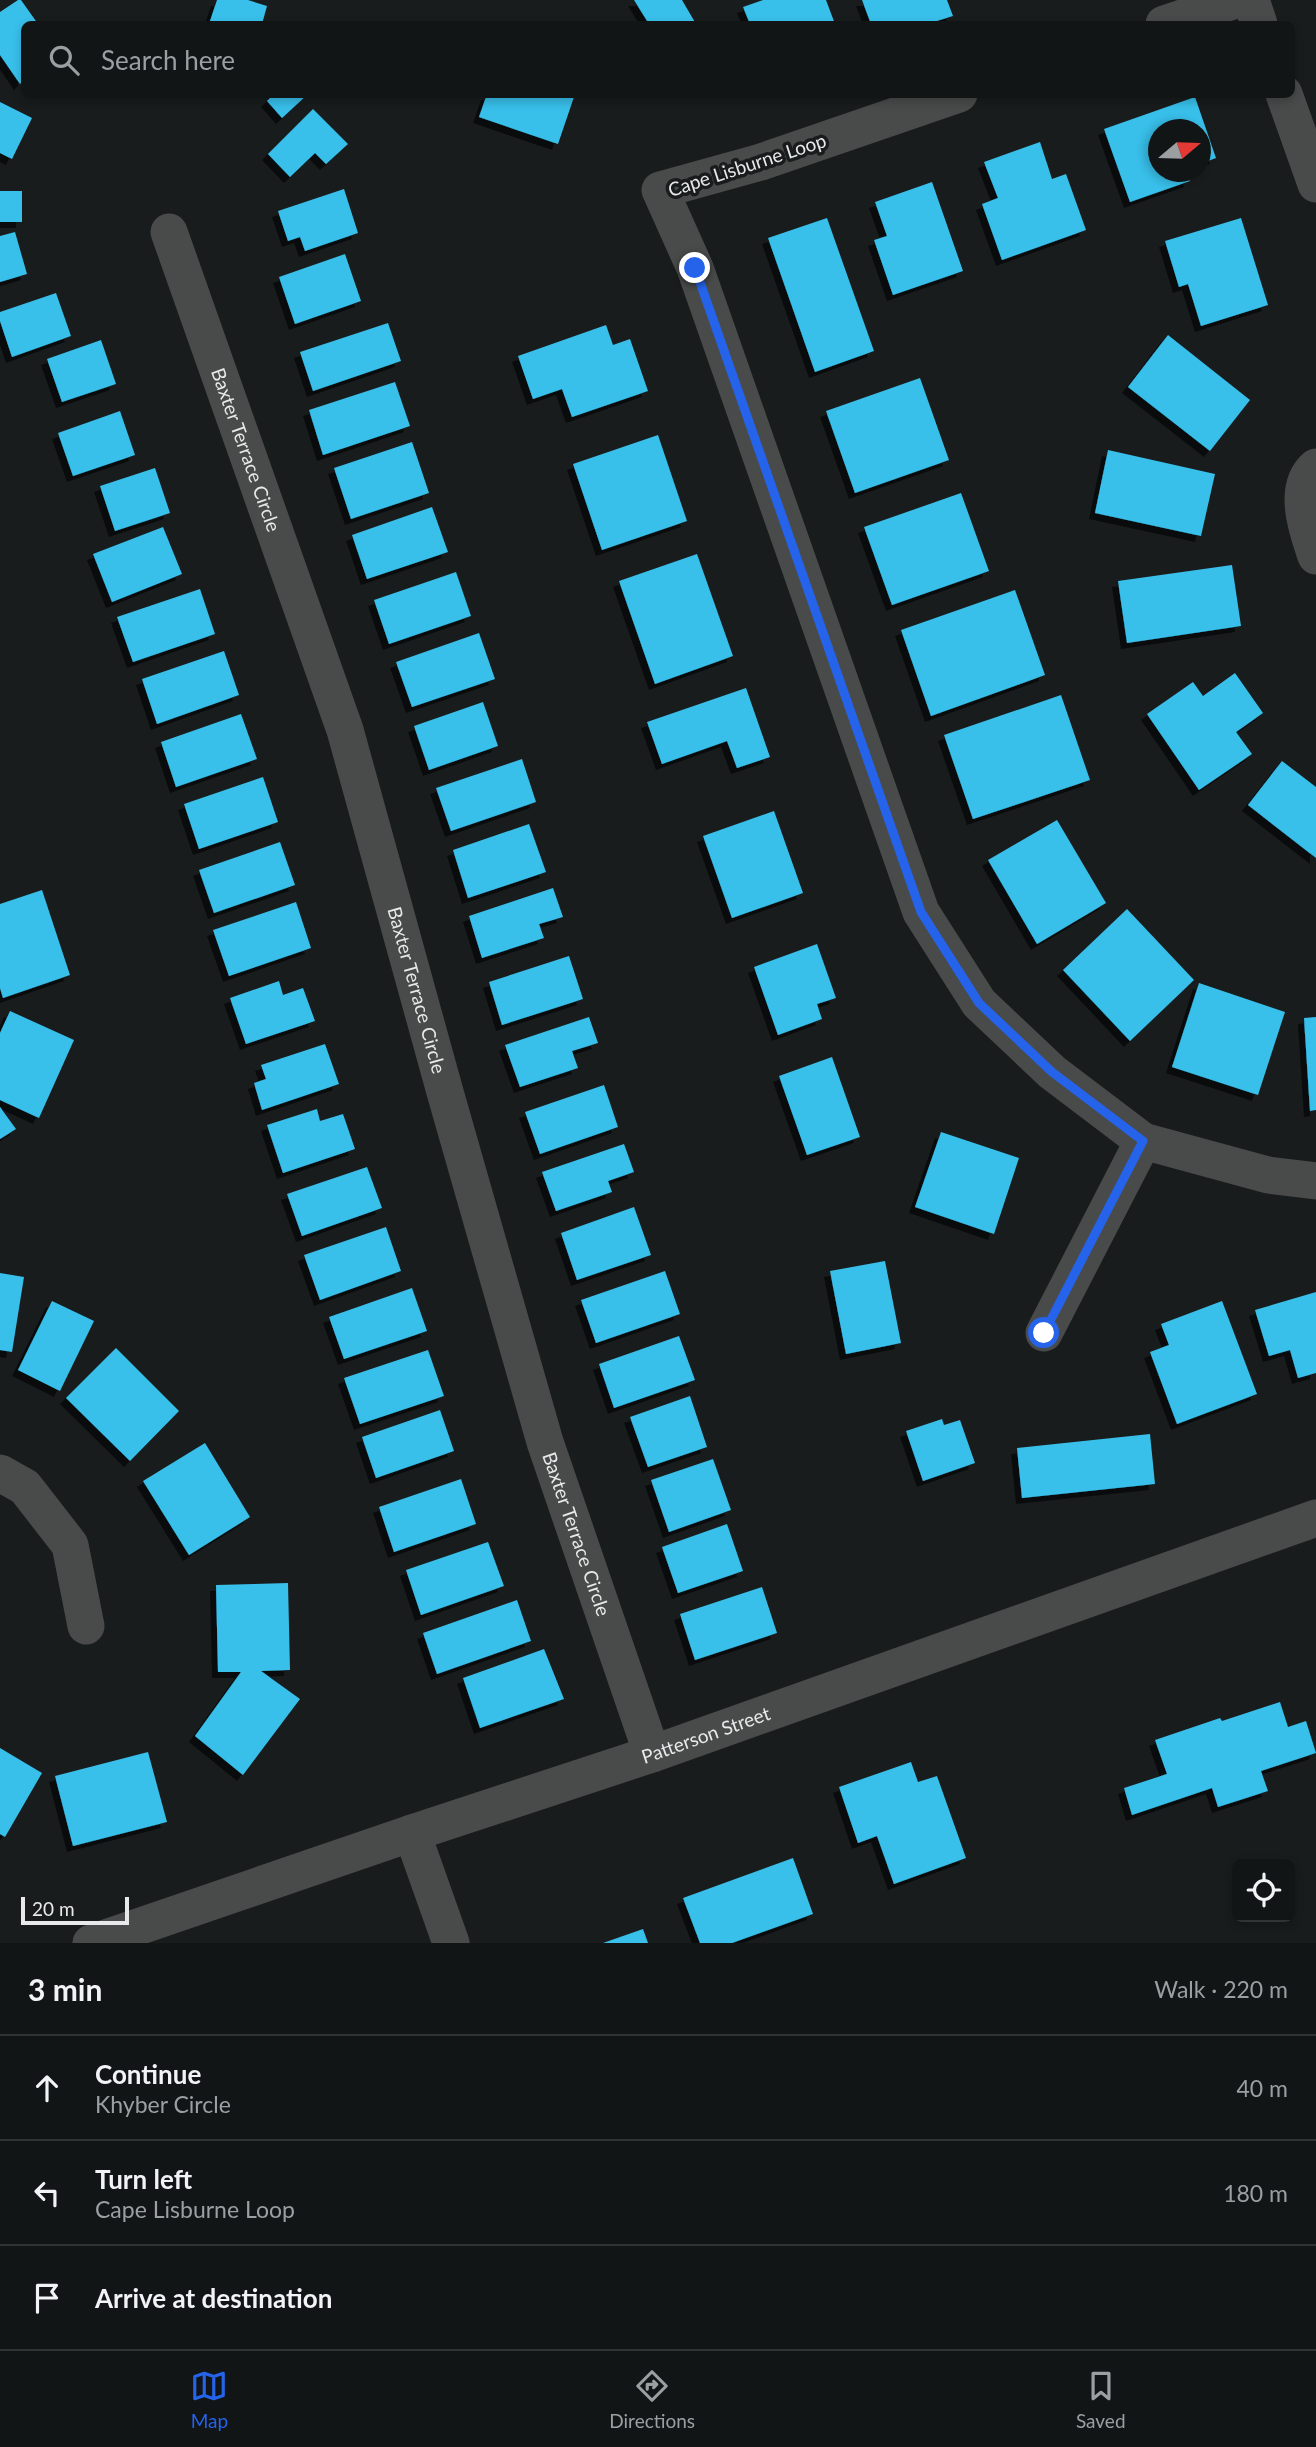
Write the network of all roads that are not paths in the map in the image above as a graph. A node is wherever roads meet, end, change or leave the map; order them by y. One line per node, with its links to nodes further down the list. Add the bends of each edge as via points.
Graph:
1 (1236, 0): 3 (street)
2 (1251, 0): 4 (street)
3 (1173, 21)
4 (1258, 21)
5 (947, 98): 11 (street, Cape Lisburne Loop, via 761,162 660,190 695,268 921,912 979,1003 1052,1072)
6 (1285, 98): 7 (street)
7 (1316, 184)
8 (169, 232): 17 (street, Baxter Terrace Circle, via 345,730 545,1442)
9 (1316, 467): 10 (street, via 1308,474 1303,502)
10 (1316, 556)
11 (1143, 1141): 12 (street, Cape Lisburne Loop, via 1268,1175); 13 (street)
12 (1316, 1181)
13 (1044, 1333)
14 (0, 1474): 16 (street, via 25,1487 70,1545)
15 (1316, 1518): 17 (street, Patterson Street)
16 (86, 1626)
17 (652, 1754): 18 (street, Patterson Street)
18 (412, 1833): 19 (street, Patterson Street); 20 (street)
19 (91, 1943)
20 (451, 1943)

